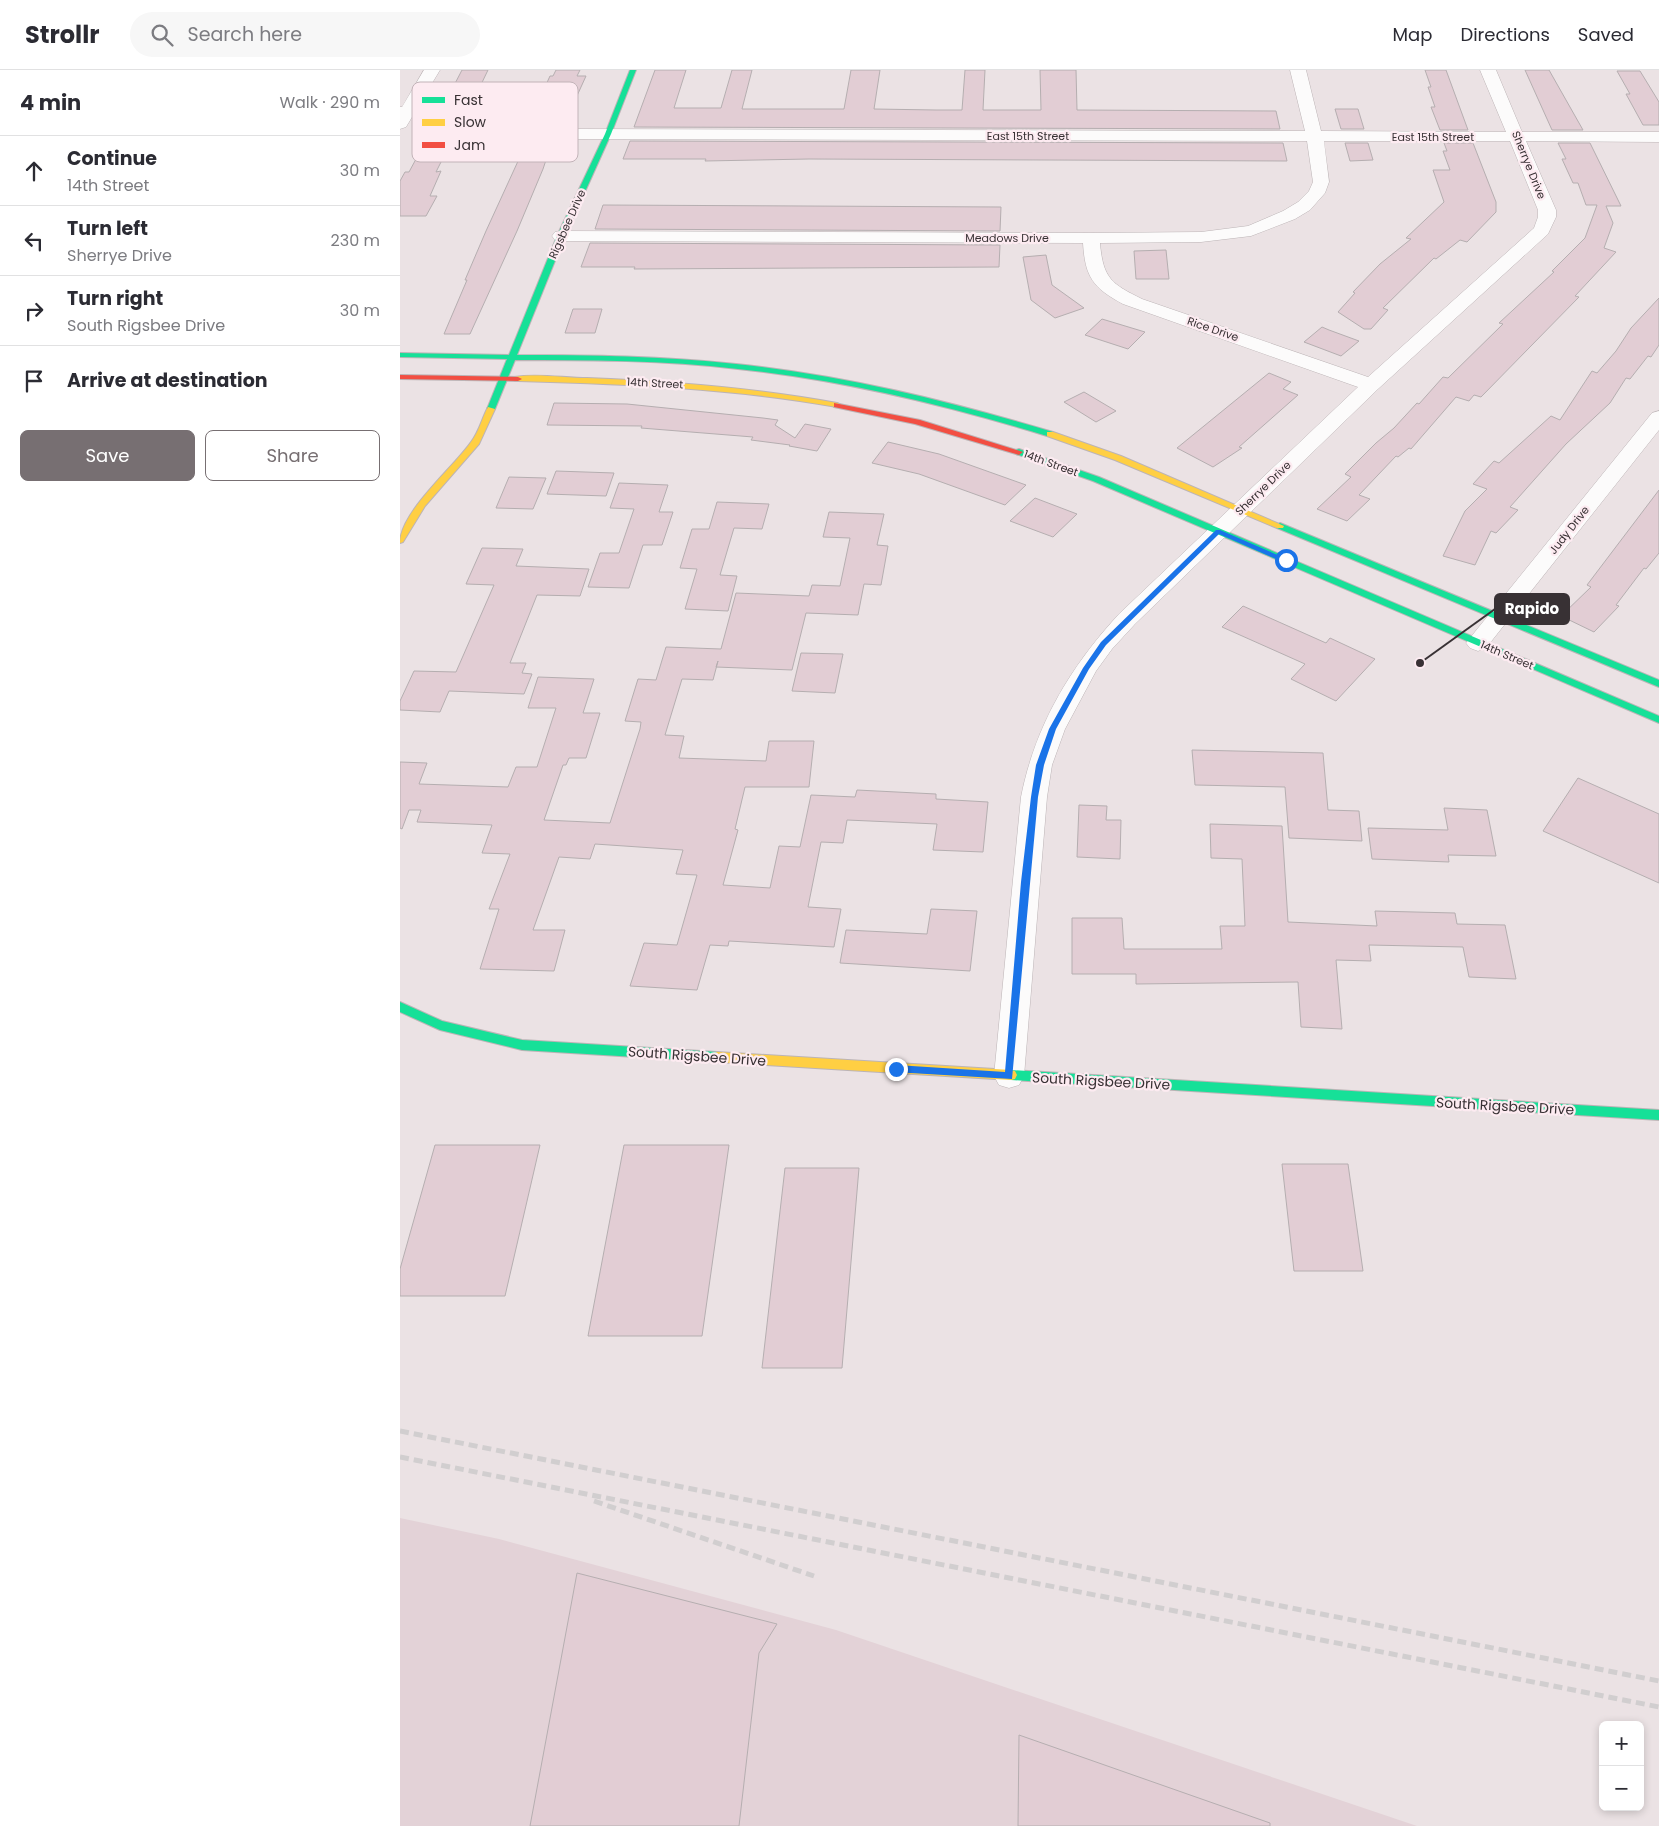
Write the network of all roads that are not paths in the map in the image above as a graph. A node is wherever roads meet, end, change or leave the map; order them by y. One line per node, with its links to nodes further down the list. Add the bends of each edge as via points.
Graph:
1 (432, 70): 5 (street)
2 (633, 70): 9 (main road, Rigsbee Drive)
3 (1298, 70): 10 (street, Meadows Drive)
4 (1488, 70): 12 (street, Sherrye Drive)
5 (424, 82)
6 (412, 101): 7 (street)
7 (402, 116)
8 (578, 133): 9 (street, East 15th Street)
9 (608, 134): 10 (street, East 15th Street); 13 (main road, Rigsbee Drive)
10 (1314, 137): 12 (street, East 15th Street); 14 (street, Meadows Drive, via 1321,182 1317,193 1289,215 1251,231 1230,234)
11 (1659, 137): 12 (street, East 15th Street)
12 (1518, 138): 19 (street, Sherrye Drive, via 1547,210 1542,230)
13 (560, 236): 14 (street, Meadows Drive); 16 (main road, Rigsbee Drive)
14 (1091, 238): 19 (street, Rice Drive, via 1094,266 1102,281 1124,297)
15 (400, 355): 16 (main road, 14th Street)
16 (512, 357): 18 (main road, Rigsbee Drive); 21 (main road, 14th Street, via 660,360 724,365 817,376 907,393 1057,436)
17 (400, 377): 18 (main road, 14th Street)
18 (503, 379): 22 (main road, 14th Street, via 702,386 866,410 930,425 1035,457); 23 (main road, via 475,445 431,493)
19 (1371, 385): 21 (street, Sherrye Drive)
20 (1659, 417): 24 (street, Judy Drive)
21 (1241, 509): 22 (street, Sherrye Drive); 24 (main road, 14th Street)
22 (1218, 531): 25 (main road, 14th Street); 29 (street, Sherrye Drive, via 1104,644 1086,668 1053,729 1040,765 1034,797)
23 (400, 540)
24 (1500, 618): 25 (street, Judy Drive); 26 (main road, 14th Street)
25 (1478, 643): 27 (main road, 14th Street)
26 (1659, 684)
27 (1659, 720)
28 (400, 1007): 29 (main road, South Rigsbee Drive, via 440,1025 522,1045)
29 (1009, 1076): 30 (main road, South Rigsbee Drive)
30 (1659, 1115)

